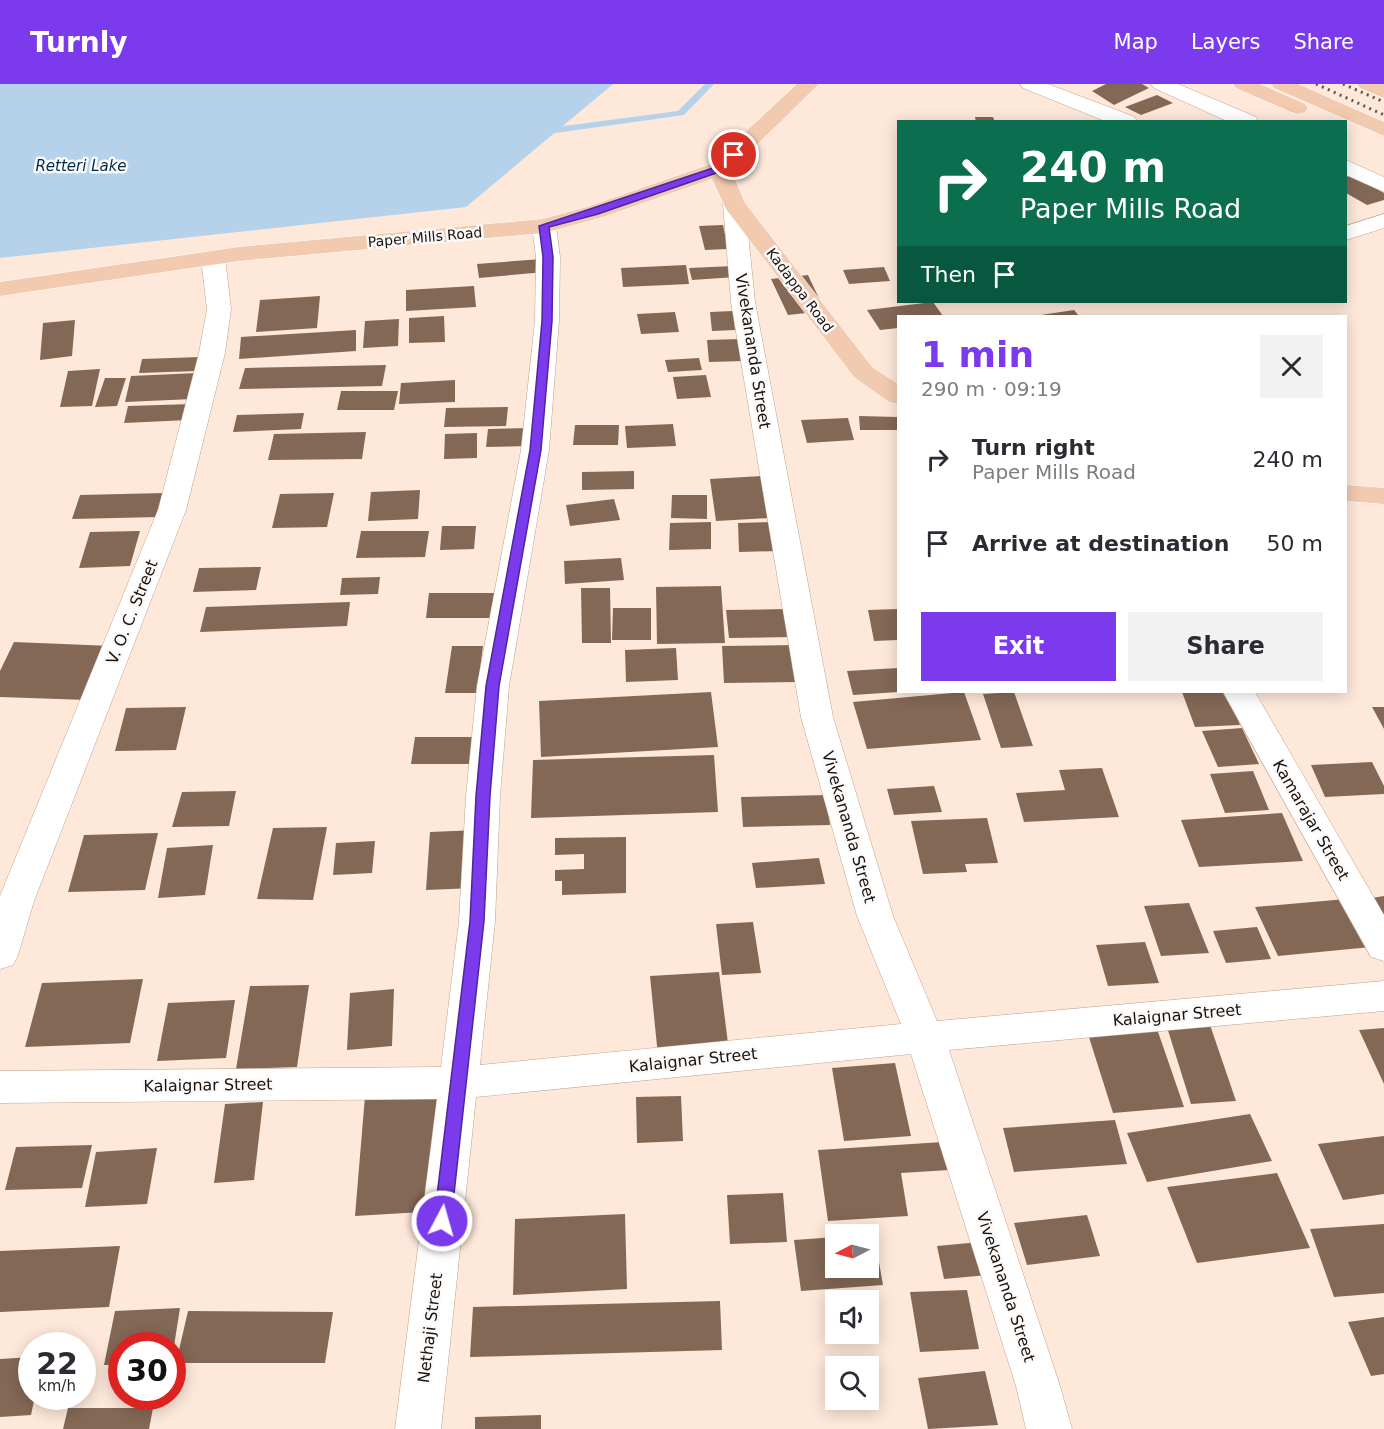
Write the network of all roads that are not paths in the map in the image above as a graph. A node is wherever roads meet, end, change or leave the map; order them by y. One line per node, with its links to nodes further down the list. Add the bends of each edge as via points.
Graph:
1 (809, 84): 15 (main road, Paper Mills Road)
2 (1030, 84): 8 (street)
3 (1161, 84): 9 (street)
4 (1244, 84): 10 (main road)
5 (1281, 84): 12 (main road)
6 (1367, 84): 7 (main road)
7 (1384, 92)
8 (1122, 120)
9 (1243, 120)
10 (1323, 120)
11 (1347, 130): 13 (main road)
12 (1384, 130)
13 (1384, 148)
14 (1347, 167): 16 (street)
15 (719, 169): 17 (main road, Kadappa Road); 19 (main road, Paper Mills Road)
16 (1384, 185)
17 (734, 204): 23 (main road, Kadappa Road, via 863,372); 30 (street, Vivekananda Street, via 743,302 817,717 875,916)
18 (1384, 221): 20 (street)
19 (544, 226): 21 (main road, Paper Mills Road); 31 (street, Nethaji Street, via 548,257 547,321 535,450 493,686 477,921)
20 (1347, 232)
21 (213, 258): 22 (main road, Paper Mills Road); 28 (street, V. O. C. Street, via 219,309 172,510 16,901)
22 (0, 289)
23 (897, 395)
24 (1347, 493): 25 (main road)
25 (1384, 496)
26 (1240, 693): 27 (street, Kamarajar Street)
27 (1384, 947)
28 (0, 955)
29 (1384, 996): 30 (street, Kalaignar Street)
30 (925, 1037): 31 (street, Kalaignar Street); 34 (street, Vivekananda Street, via 1038,1386)
31 (458, 1083): 32 (street, Kalaignar Street); 33 (street, Nethaji Street)
32 (0, 1087)
33 (418, 1429)
34 (1048, 1429)

